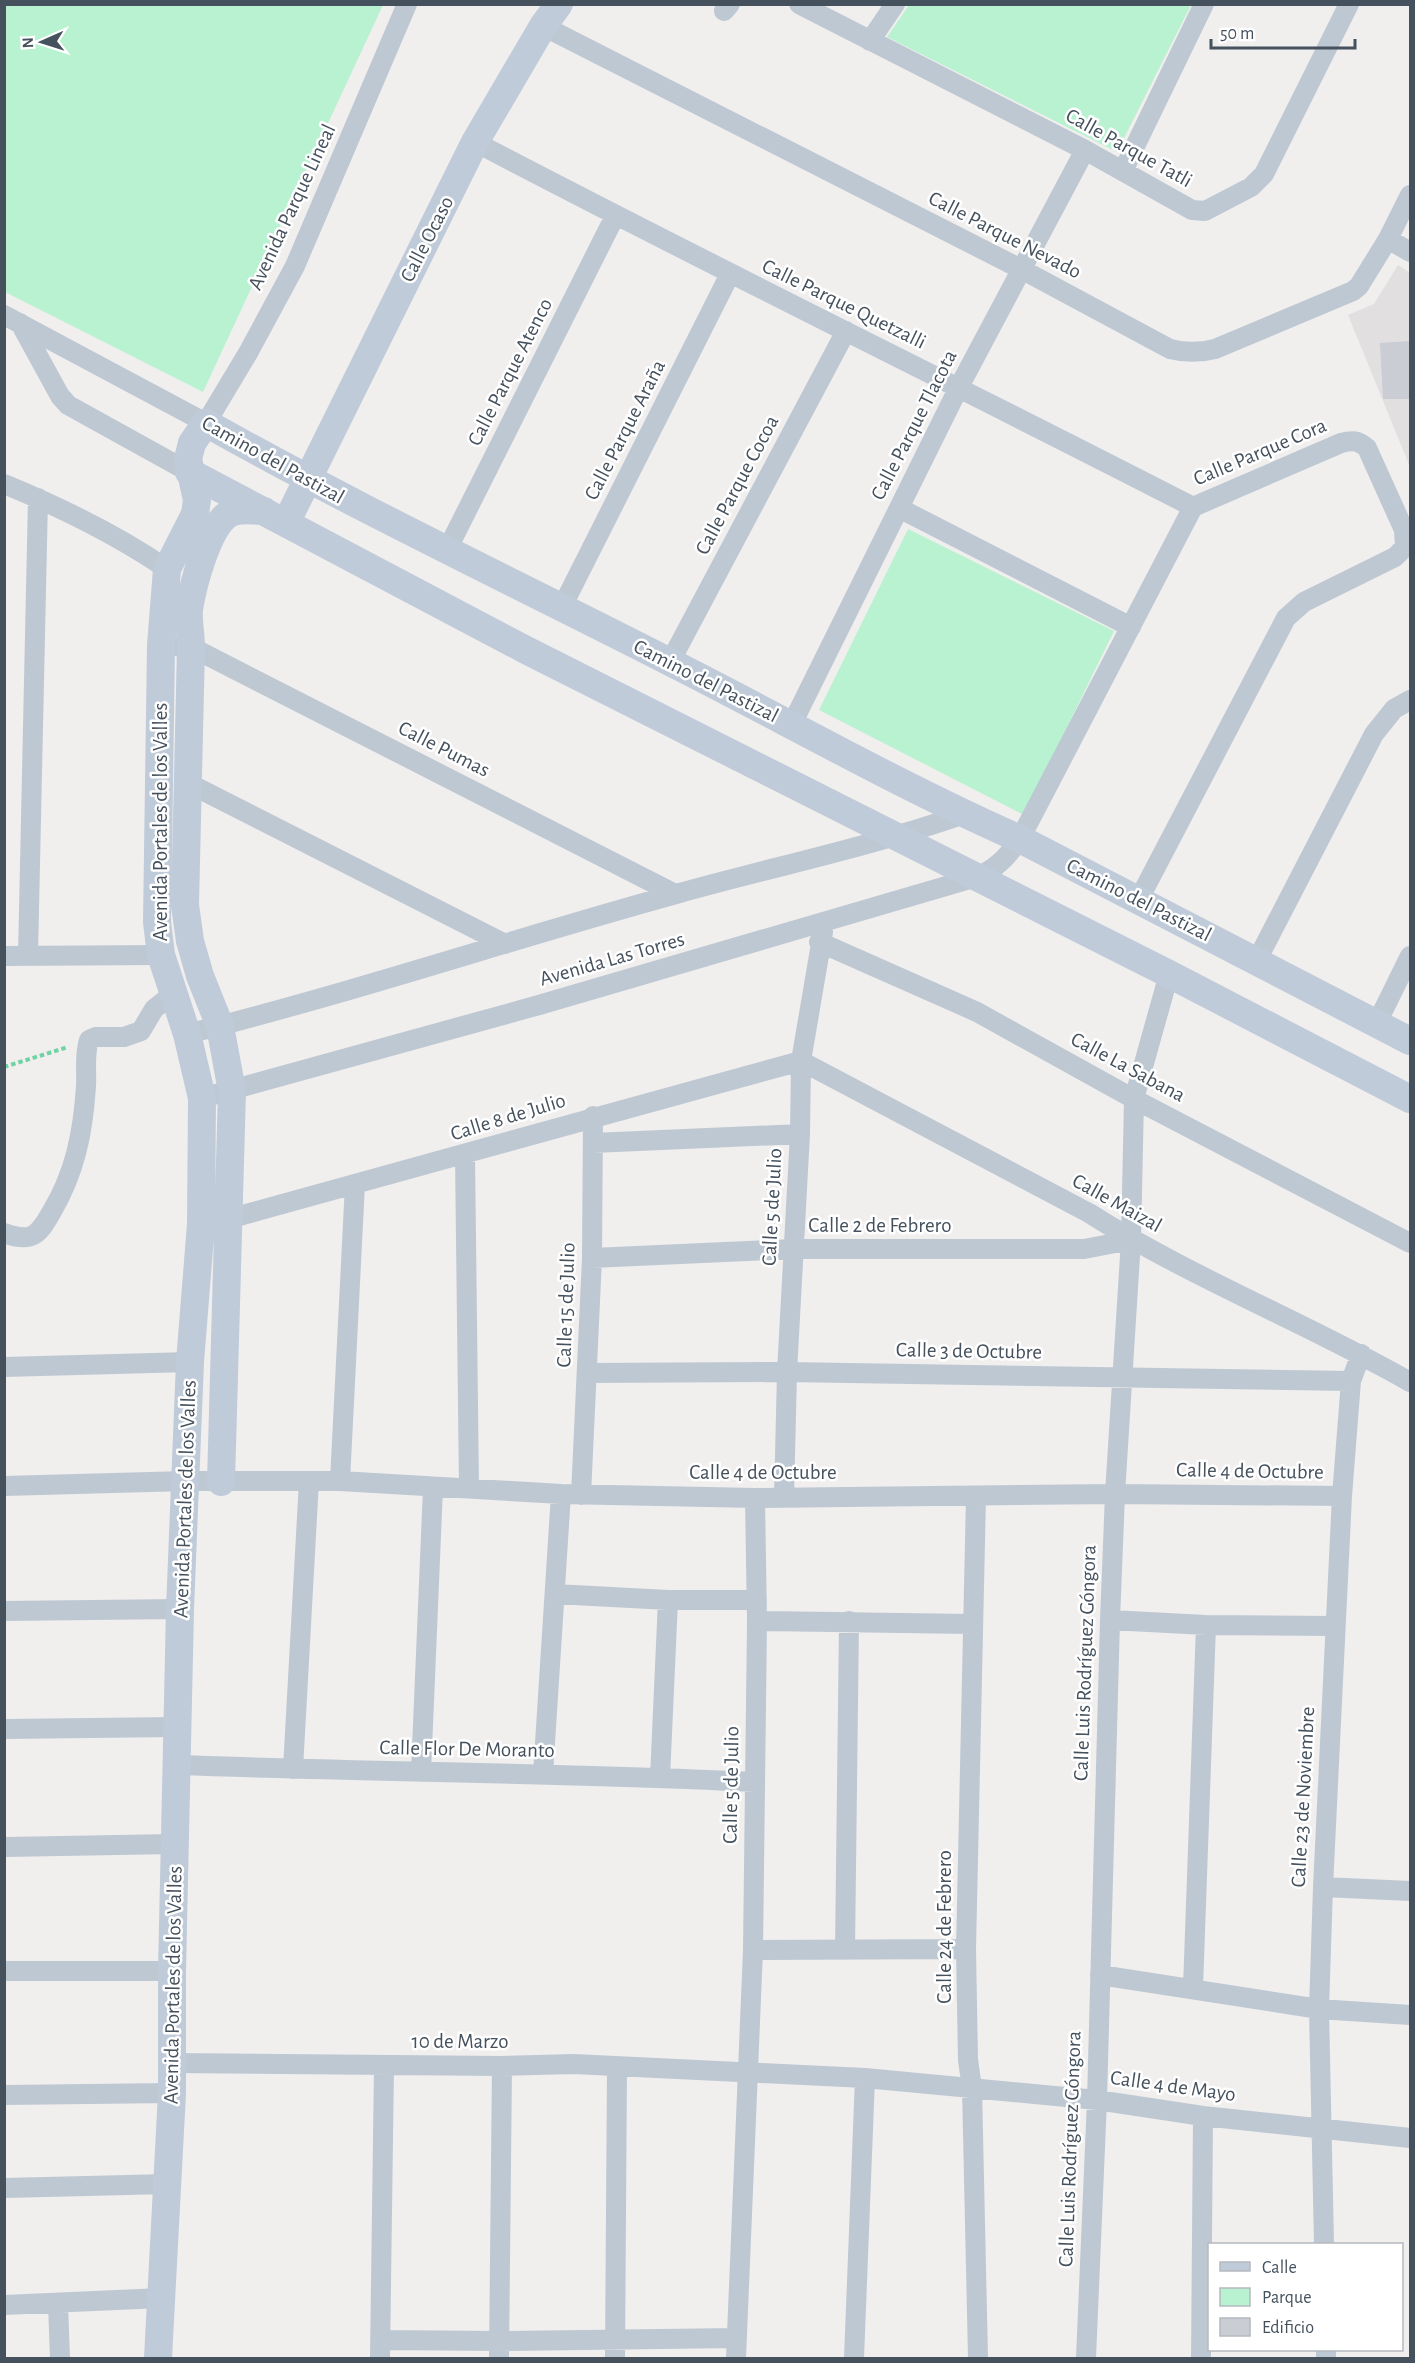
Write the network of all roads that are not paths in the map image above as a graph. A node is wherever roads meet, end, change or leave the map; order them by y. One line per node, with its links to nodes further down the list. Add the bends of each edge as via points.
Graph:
1 (407, 4): 20 (street, Avenida Parque Lineal, via 295,266)
2 (800, 4): 7 (street, Calle Parque Tatli)
3 (895, 4): 7 (street)
4 (1204, 4): 10 (street)
5 (1349, 4): 10 (street, Calle Parque Tatli, via 1264,174 1255,184 1204,211 1196,211)
6 (551, 15): 8 (street, Calle Ocaso); 15 (street, Calle Parque Nevado)
7 (870, 41): 9 (street, Calle Parque Tatli)
8 (475, 142): 12 (street, Calle Parque Quetzalli); 22 (street, Calle Ocaso)
9 (1085, 150): 10 (street, Calle Parque Tatli); 15 (street, Calle Parque Tlacota)
10 (1123, 171)
11 (1410, 195): 13 (street, Calle Parque Nevado)
12 (615, 216): 16 (street, Calle Parque Quetzalli); 28 (street, Calle Parque Atenco)
13 (1388, 239): 14 (street); 15 (street, Calle Parque Nevado, via 1353,291 1200,353 1170,349)
14 (1410, 252)
15 (1021, 269): 19 (street, Calle Parque Tlacota)
16 (730, 274): 18 (street, Calle Parque Quetzalli); 30 (street, Calle Parque Araña)
17 (12, 319): 20 (street, Camino del Pastizal); 21 (street, via 68,405)
18 (846, 331): 19 (street, Calle Parque Quetzalli); 34 (street, Calle Parque Cocoa)
19 (959, 387): 25 (street, Calle Parque Quetzalli); 26 (street, Calle Parque Tlacota)
20 (206, 423): 21 (street, via 192,443); 22 (street, Camino del Pastizal)
21 (189, 472): 27 (street); 29 (street, via 197,500 195,514)
22 (306, 479): 27 (street, Calle Ocaso); 28 (street, Camino del Pastizal)
23 (4, 484): 24 (street)
24 (38, 498): 29 (street); 49 (street)
25 (1193, 507): 31 (street, Calle Parque Cora); 43 (street, Calle Parque Cora, via 1353,440 1366,448 1404,530 1406,543 1395,557 1304,602 1286,618)
26 (899, 508): 31 (street); 36 (street, Calle Parque Tlacota)
27 (275, 517): 33 (street, Avenida Portales de los Valles, via 239,510 227,515 209,541 196,575 189,611); 39 (street, via 526,650)
28 (447, 550): 30 (street, Camino del Pastizal)
29 (167, 569): 32 (street, Avenida Portales de los Valles)
30 (562, 607): 34 (street, Camino del Pastizal)
31 (1131, 627): 40 (street, Calle Parque Cora)
32 (161, 645): 33 (street); 47 (street, Avenida Portales de los Valles, via 157,912)
33 (191, 647): 37 (street, Avenida Portales de los Valles); 42 (street, Calle Pumas)
34 (670, 662): 36 (street, Camino del Pastizal)
35 (1410, 700): 51 (street, via 1394,709 1374,734)
36 (791, 726): 38 (street, Camino del Pastizal)
37 (188, 783): 46 (street); 55 (street, Avenida Portales de los Valles, via 185,905 200,976)
38 (964, 814): 39 (street); 40 (street, Camino del Pastizal)
39 (895, 835): 41 (street); 42 (street)
40 (1020, 839): 41 (street, Avenida Las Torres, via 999,865); 43 (street, Camino del Pastizal)
41 (977, 877): 44 (street, Avenida Las Torres); 52 (street)
42 (675, 894): 46 (street)
43 (1138, 901): 51 (street, Camino del Pastizal)
44 (826, 922): 45 (street, Calle 5 de Julio); 59 (street, Avenida Las Torres)
45 (819, 942): 58 (street, Calle 5 de Julio); 61 (street, Calle La Sabana, via 977,1012)
46 (505, 944): 55 (street)
47 (161, 955): 49 (street); 53 (street, Avenida Portales de los Valles)
48 (4, 956): 49 (street)
49 (28, 956)
50 (1410, 956): 54 (street)
51 (1257, 960): 54 (street, Camino del Pastizal)
52 (1169, 974): 61 (street, Calle Luis Rodríguez Góngora); 62 (street)
53 (174, 993): 56 (street, Avenida Portales de los Valles); 69 (street, via 154,1010 141,1031 124,1037 89,1040 81,1134 66,1189 43,1228 33,1237)
54 (1377, 1023): 57 (street, Camino del Pastizal)
55 (220, 1026): 56 (street); 59 (street, Avenida Portales de los Valles)
56 (187, 1034): 60 (street, Avenida Portales de los Valles)
57 (1410, 1041)
58 (801, 1061): 63 (street, Calle 8 de Julio); 64 (street, Calle 5 de Julio); 70 (street, Calle Maizal, via 1089,1213)
59 (232, 1091): 60 (street, Avenida Las Torres); 68 (street, Avenida Portales de los Valles)
60 (202, 1098): 75 (street, Avenida Portales de los Valles, via 201,1224)
61 (1134, 1099): 70 (street, Calle Luis Rodríguez Góngora); 71 (street, Calle La Sabana)
62 (1410, 1099)
63 (593, 1116): 65 (street, Calle 15 de Julio); 66 (street, Calle 8 de Julio)
64 (800, 1134): 65 (street); 72 (street, Calle 5 de Julio)
65 (593, 1143): 73 (street, Calle 15 de Julio)
66 (465, 1155): 67 (street, Calle 8 de Julio); 88 (street)
67 (355, 1184): 68 (street, Calle 8 de Julio); 84 (street)
68 (228, 1218): 85 (street, Avenida Portales de los Valles)
69 (4, 1233)
70 (1131, 1240): 72 (street, Calle 2 de Febrero, via 1084,1250); 74 (street, Calle Maizal); 79 (street, Calle Luis Rodríguez Góngora)
71 (1410, 1243)
72 (794, 1249): 73 (street, Calle 2 de Febrero); 77 (street, Calle 5 de Julio)
73 (592, 1258): 78 (street, Calle 15 de Julio)
74 (1361, 1354): 80 (street, Calle 23 de Noviembre); 81 (street, Calle Maizal)
75 (190, 1362): 76 (street); 82 (street, Avenida Portales de los Valles)
76 (4, 1367)
77 (787, 1372): 78 (street, Calle 3 de Octubre); 79 (street, Calle 3 de Octubre); 94 (street, Calle 5 de Julio)
78 (587, 1373): 91 (street, Calle 15 de Julio)
79 (1122, 1377): 80 (street, Calle 3 de Octubre); 90 (street, Calle Luis Rodríguez Góngora)
80 (1351, 1381): 93 (street, Calle 23 de Noviembre)
81 (1410, 1382)
82 (186, 1481): 85 (street, Calle 4 de Octubre); 86 (street, Calle 4 de Octubre); 99 (street, Avenida Portales de los Valles)
83 (309, 1481): 84 (street, Calle 4 de Octubre); 85 (street, Calle 4 de Octubre); 110 (street)
84 (340, 1481): 87 (street, Calle 4 de Octubre)
85 (220, 1482)
86 (4, 1486)
87 (433, 1488): 88 (street, Calle 4 de Octubre); 111 (street)
88 (469, 1488): 89 (street, Calle 4 de Octubre)
89 (561, 1494): 91 (street, Calle 4 de Octubre); 96 (street)
90 (1114, 1494): 92 (street, Calle 4 de Octubre); 93 (street, Calle 4 de Octubre); 101 (street, Calle Luis Rodríguez Góngora)
91 (581, 1495): 95 (street, Calle 4 de Octubre)
92 (976, 1496): 94 (street, Calle 4 de Octubre); 104 (street, Calle 24 de Febrero)
93 (1342, 1496): 106 (street, Calle 23 de Noviembre)
94 (784, 1497): 95 (street, Calle 4 de Octubre)
95 (755, 1498): 98 (street, Calle 5 de Julio)
96 (555, 1593): 97 (street); 112 (street)
97 (668, 1600): 98 (street); 113 (street)
98 (757, 1600): 102 (street, Calle 5 de Julio)
99 (180, 1609): 100 (street); 107 (street, Avenida Portales de los Valles)
100 (4, 1611)
101 (1110, 1620): 105 (street); 124 (street, Calle Luis Rodríguez Góngora)
102 (758, 1621): 103 (street); 114 (street, Calle 5 de Julio)
103 (849, 1621): 104 (street); 121 (street)
104 (972, 1624): 119 (street, Calle 24 de Febrero)
105 (1206, 1625): 106 (street); 125 (street)
106 (1335, 1626): 117 (street, Calle 23 de Noviembre)
107 (177, 1727): 108 (street); 109 (street, Avenida Portales de los Valles)
108 (4, 1729)
109 (178, 1765): 110 (street, Calle Flor De Moranto); 115 (street, Avenida Portales de los Valles)
110 (293, 1769): 111 (street, Calle Flor De Moranto)
111 (421, 1772): 112 (street, Calle Flor De Moranto)
112 (543, 1774): 113 (street, Calle Flor De Moranto)
113 (660, 1778): 114 (street, Calle Flor De Moranto)
114 (755, 1782): 120 (street, Calle 5 de Julio)
115 (174, 1844): 116 (street); 123 (street, Avenida Portales de los Valles)
116 (4, 1846)
117 (1323, 1887): 118 (street); 126 (street, Calle 23 de Noviembre)
118 (1410, 1891)
119 (966, 1949): 121 (street); 134 (street, Calle 24 de Febrero)
120 (753, 1950): 121 (street); 132 (street, Calle 5 de Julio)
121 (845, 1950)
122 (4, 1971): 123 (street)
123 (172, 1971): 128 (street, Avenida Portales de los Valles)
124 (1100, 1975): 125 (street); 137 (street, Calle Luis Rodríguez Góngora)
125 (1193, 1988): 126 (street)
126 (1319, 2009): 127 (street); 139 (street, Calle 23 de Noviembre)
127 (1410, 2015)
128 (172, 2063): 129 (street, 10 de Marzo); 135 (street, Avenida Portales de los Valles)
129 (384, 2065): 130 (street, 10 de Marzo); 149 (street)
130 (502, 2066): 131 (street, 10 de Marzo); 150 (street)
131 (617, 2066): 132 (street, 10 de Marzo); 147 (street)
132 (748, 2072): 133 (street, Calle 4 de Mayo); 148 (street, Calle 5 de Julio)
133 (866, 2078): 134 (street, Calle 4 de Mayo); 155 (street)
134 (972, 2088): 137 (street, Calle 4 de Mayo); 156 (street, Calle 24 de Febrero)
135 (172, 2093): 136 (street); 141 (street, Avenida Portales de los Valles)
136 (4, 2096)
137 (1097, 2100): 138 (street, Calle 4 de Mayo); 157 (street, Calle Luis Rodríguez Góngora)
138 (1203, 2116): 139 (street, Calle 4 de Mayo); 158 (street)
139 (1322, 2130): 140 (street, Calle 4 de Mayo); 143 (street, Calle 23 de Noviembre)
140 (1410, 2138)
141 (168, 2184): 142 (street); 144 (street, Avenida Portales de los Valles)
142 (4, 2188)
143 (1324, 2243)
144 (162, 2298): 145 (street); 152 (street, Avenida Portales de los Valles)
145 (58, 2304): 146 (street); 151 (street)
146 (4, 2305)
147 (615, 2338): 148 (street); 150 (street); 153 (street)
148 (736, 2338): 154 (street, Calle 5 de Julio)
149 (380, 2349): 150 (street)
150 (499, 2350)
151 (60, 2358)
152 (158, 2358)
153 (615, 2358)
154 (736, 2358)
155 (854, 2358)
156 (978, 2358)
157 (1086, 2358)
158 (1201, 2358)

